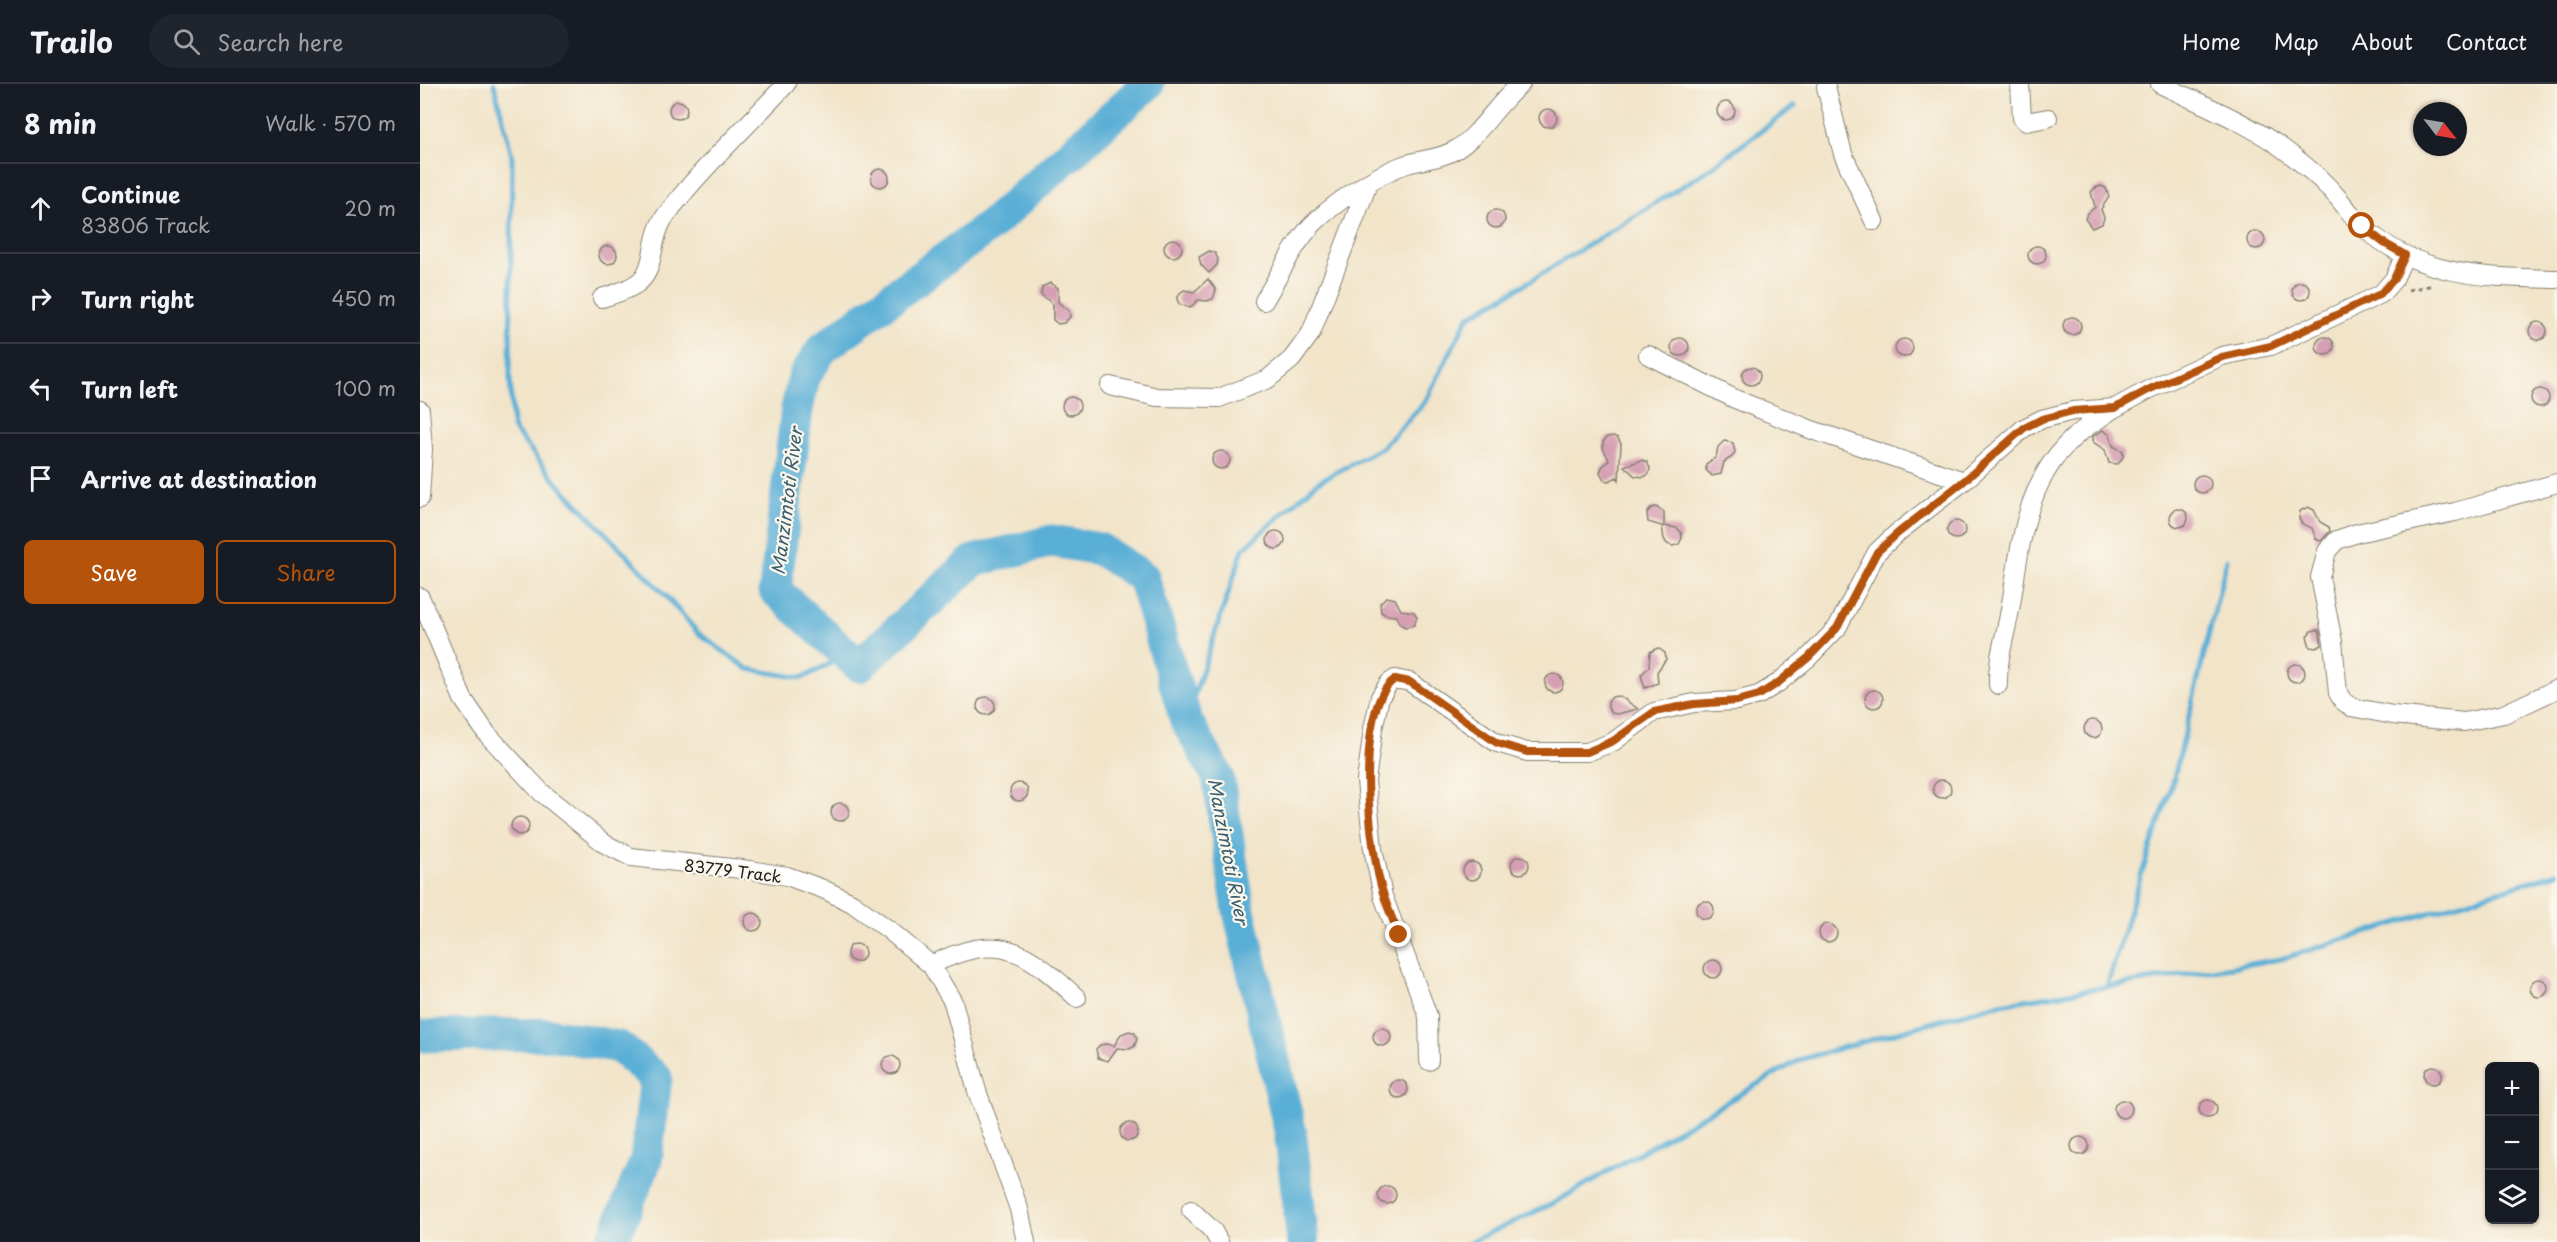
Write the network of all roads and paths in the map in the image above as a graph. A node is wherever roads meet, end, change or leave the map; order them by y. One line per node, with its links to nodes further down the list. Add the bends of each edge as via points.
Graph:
1 (786, 84): 13 (street, via 663,219 641,280)
2 (1521, 84): 6 (street)
3 (2020, 84): 7 (street, via 2022,118 2026,122)
4 (2160, 84): 10 (street, via 2276,144 2329,187 2362,226)
5 (1827, 85): 9 (street, via 1843,154)
6 (1501, 90): 8 (street, via 1460,147 1448,155 1402,166)
7 (2048, 118)
8 (1368, 184): 14 (street, via 1312,225); 16 (street, via 1311,333 1292,359 1268,379 1219,398 1157,397)
9 (1874, 221)
10 (2405, 255): 12 (street, via 2453,272 2486,278); 17 (street, via 2394,279 2380,294 2271,346 2222,357)
11 (2557, 263): 12 (street)
12 (2552, 279)
13 (602, 298)
14 (1264, 301)
15 (1648, 355): 19 (street, via 1746,404)
16 (1110, 386)
17 (2115, 408): 19 (street, via 2073,411 2042,419 2024,428); 24 (street, via 2059,453 2040,479 2030,502 1997,669)
18 (420, 410): 21 (street)
19 (1964, 481): 28 (street, via 1877,552 1837,628 1786,676 1759,695 1654,712 1613,741 1587,752 1527,752 1497,743 1410,682 1395,679 1389,683 1380,697 1366,781 1372,838 1383,896 1428,1016)
20 (2557, 483): 25 (street, via 2337,540 2327,551 2320,577 2338,693 2351,707 2464,722 2504,714)
21 (420, 498)
22 (420, 597): 23 (street, 83779 Track)
23 (425, 621): 26 (street, 83779 Track, via 463,699 487,734 541,792 605,844 631,857 786,876 823,889 861,910)
24 (1998, 685)
25 (2557, 689)
26 (931, 965): 27 (street, via 984,946 1005,949 1040,965); 30 (street, 83779 Track, via 953,1002)
27 (1077, 998)
28 (1429, 1061)
29 (1191, 1210): 31 (street)
30 (1026, 1242)
31 (1219, 1242)

